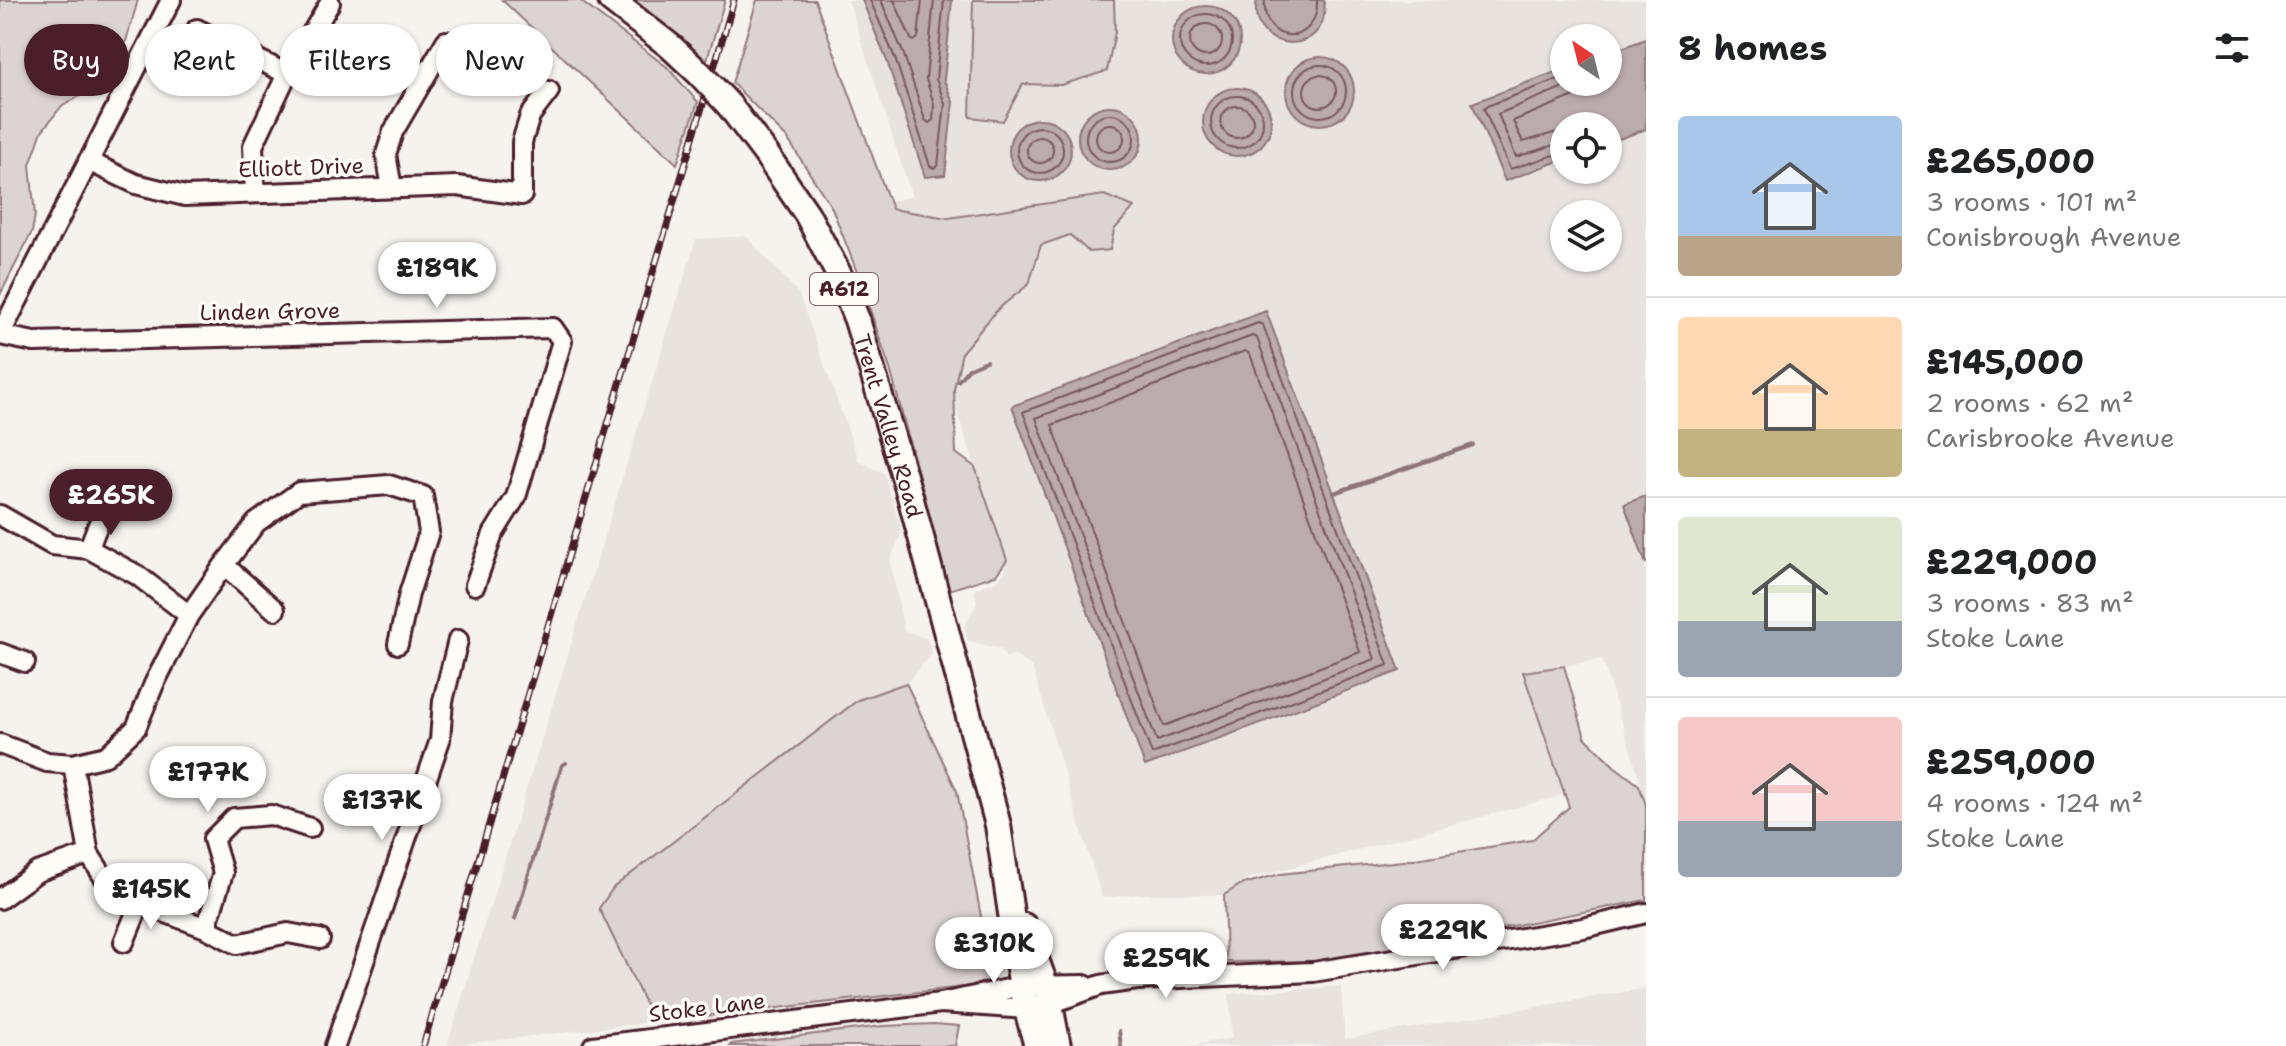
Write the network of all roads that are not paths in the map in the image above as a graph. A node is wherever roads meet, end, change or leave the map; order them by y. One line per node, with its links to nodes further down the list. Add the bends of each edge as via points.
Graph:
1 (171, 0): 8 (street)
2 (611, 0): 33 (main road, Trent Valley Road / A612, bridge, via 670,46 729,105 807,214 839,275 913,507 998,825)
3 (330, 3): 4 (street)
4 (317, 24)
5 (436, 58): 9 (street, via 393,132 386,154)
6 (280, 89): 10 (street, via 253,146)
7 (545, 96): 9 (street, Elliott Drive, via 530,116 522,142 522,195 457,186)
8 (88, 161): 10 (street, Elliott Drive, via 136,184 185,196); 11 (street)
9 (392, 188): 10 (street, Elliott Drive)
10 (255, 192)
11 (0, 335): 16 (street, Linden Grove, via 34,342 553,328 562,341 516,497 493,534)
12 (117, 490): 14 (street)
13 (0, 515): 14 (street, via 52,545)
14 (89, 549): 18 (street, via 137,575)
15 (224, 565): 17 (street); 18 (street); 20 (street, via 256,523 299,492 389,485 423,496 429,532)
16 (475, 585)
17 (275, 610)
18 (189, 615): 24 (street, via 136,728 106,756)
19 (458, 640): 34 (street, via 440,740)
20 (398, 644)
21 (1, 657): 22 (street)
22 (25, 662)
23 (0, 744): 24 (street, via 47,762)
24 (73, 764): 26 (street)
25 (310, 828): 30 (street, via 271,815 234,818 213,839 223,873)
26 (89, 854): 27 (street, via 37,872); 28 (street, via 105,879)
27 (0, 899)
28 (140, 903): 30 (street); 32 (street)
29 (1646, 913): 33 (street, via 1313,972 1137,980)
30 (206, 928): 31 (street, via 237,944 288,933)
31 (320, 939)
32 (124, 942)
33 (1036, 996): 35 (street, Stoke Lane); 36 (main road, Trent Valley Road / A612); 37 (main road, Trent Valley Road / A612)
34 (335, 1046)
35 (593, 1046)
36 (1037, 1046)
37 (1058, 1046)

